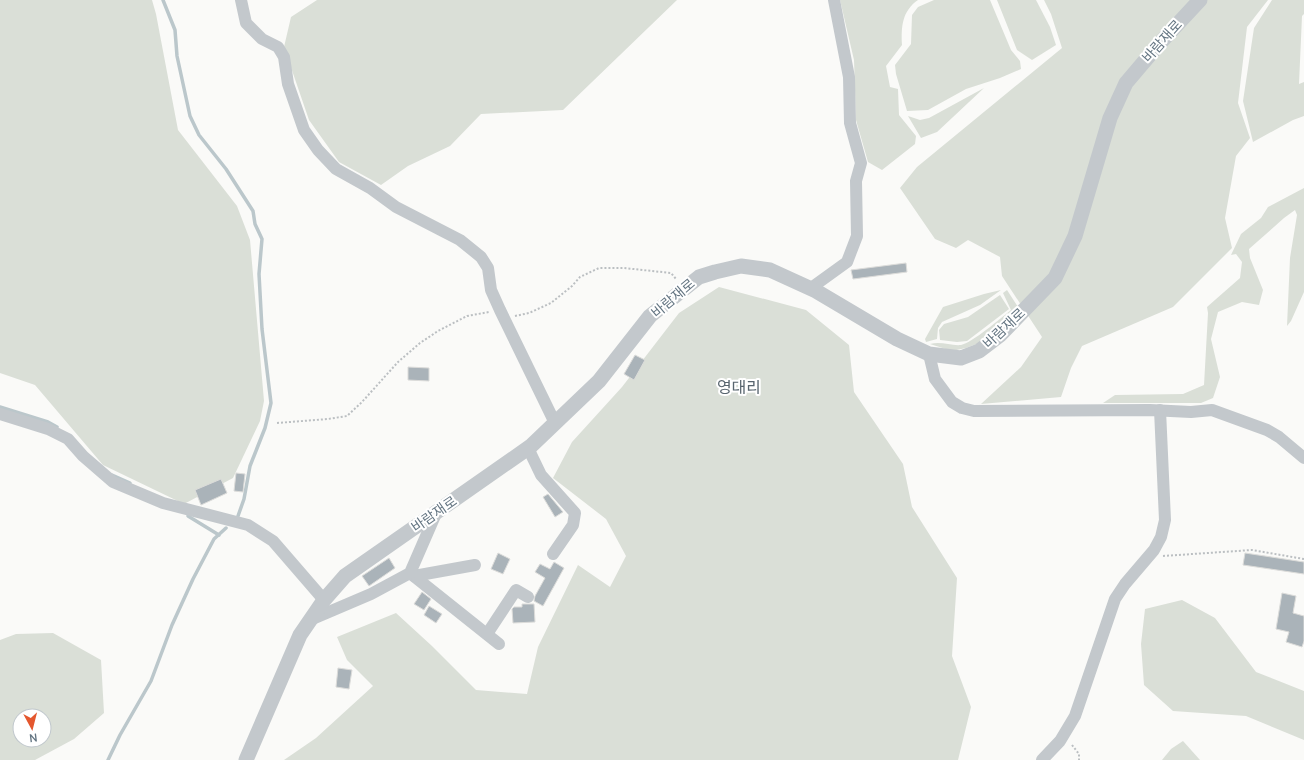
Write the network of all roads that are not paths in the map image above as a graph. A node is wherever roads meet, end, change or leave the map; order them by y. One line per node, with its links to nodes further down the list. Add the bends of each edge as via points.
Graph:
1 (241, 0): 8 (street, via 246,22 262,39 278,47 284,57 288,84 304,130 318,150 336,169 370,188 396,207 460,240 480,257 488,268 492,290 502,315)
2 (834, 0): 4 (street, via 849,77 850,123 861,163 856,181 857,236 847,262)
3 (1200, 0): 5 (street, 바람재로, via 1126,83 1110,118 1075,236 1055,278 1000,335 979,351 961,358)
4 (811, 288): 5 (street, 바람재로); 8 (street, 바람재로, via 770,270 741,266 699,277 650,316 599,381)
5 (929, 354): 6 (street, via 935,379 952,402 974,411)
6 (1160, 410): 10 (street, via 1212,410 1268,430); 21 (street, via 1165,520 1161,537 1154,550 1115,599 1075,716 1060,741)
7 (0, 414): 16 (street, via 48,429 68,439 113,482 163,502 248,525 273,541)
8 (555, 423): 9 (street, 바람재로)
9 (528, 448): 11 (street, 바람재로); 12 (street, via 541,475 575,513 573,525)
10 (1304, 458)
11 (437, 511): 14 (street); 16 (street, 바람재로, via 345,576)
12 (553, 554)
13 (475, 565): 14 (street)
14 (412, 574): 17 (street); 18 (street)
15 (528, 597): 18 (street, via 516,590)
16 (324, 600): 17 (street, 바람재로)
17 (310, 620): 20 (street, 바람재로, via 300,635)
18 (487, 634): 19 (street)
19 (499, 644)
20 (246, 760)
21 (1042, 760)

